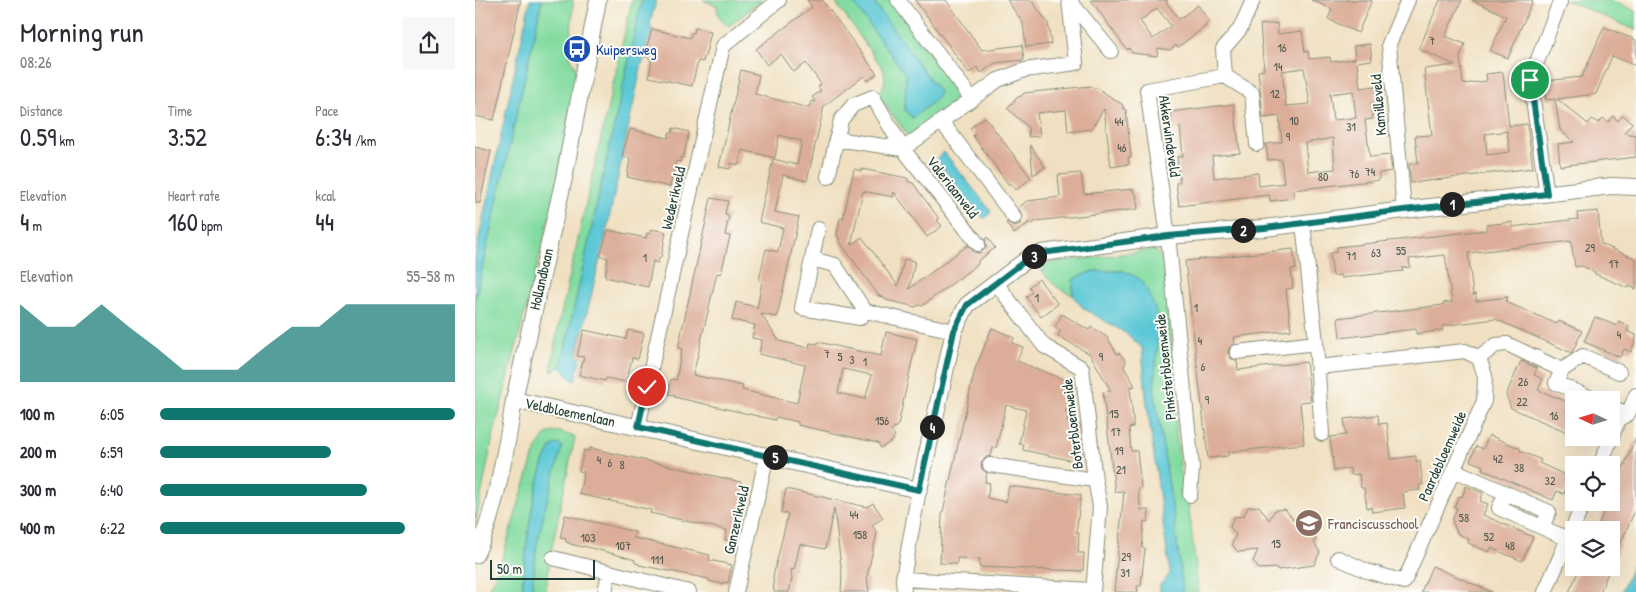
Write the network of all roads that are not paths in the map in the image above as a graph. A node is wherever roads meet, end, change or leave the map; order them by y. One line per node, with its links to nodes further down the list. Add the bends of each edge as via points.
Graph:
1 (598, 0): 36 (street, Hollandbaan, via 564,178)
2 (779, 0): 39 (street, Wederikveld, via 723,46)
3 (899, 0): 10 (street)
4 (1069, 0): 8 (street); 10 (street, via 1076,63 1025,70 998,80)
5 (1253, 0): 9 (street, via 1240,28 1223,49)
6 (1408, 0): 18 (street, Kamilleveld, via 1389,44)
7 (1560, 2): 17 (street, via 1530,80)
8 (1111, 51)
9 (1225, 76): 13 (street, via 1252,93); 22 (street, Akkerwindeveld, via 1147,90)
10 (973, 99): 11 (street)
11 (941, 121): 14 (street); 19 (street, Valeriaanveld)
12 (835, 139): 14 (street); 14 (street, Valeriaanveld, via 841,120 853,106 873,97); 15 (street, Valeriaanveld)
13 (1257, 144)
14 (903, 149): 23 (street, Valeriaanveld)
15 (828, 177)
16 (1636, 187): 17 (street, via 1613,186)
17 (1547, 194): 18 (street)
18 (1404, 210): 20 (street)
19 (1014, 217)
20 (1303, 223): 22 (street); 28 (street)
21 (818, 229): 24 (street)
22 (1168, 236): 25 (street, via 1042,253 1030,257); 47 (street, Pinksterbloemweide, via 1192,467)
23 (978, 244)
24 (812, 259): 26 (street, via 835,265); 26 (street, via 802,308 860,318)
25 (996, 283): 27 (street, via 967,305); 45 (street, Boterbloemweide, via 1044,346 1082,368)
26 (865, 311): 27 (street)
27 (954, 331): 46 (street)
28 (1316, 343): 29 (street); 31 (street)
29 (1237, 352)
30 (1479, 358): 31 (street, via 1465,351); 32 (street, via 1496,345 1507,344); 44 (street, Paardebloemweide, via 1485,376 1483,401)
31 (1318, 367): 40 (street)
32 (1562, 370): 33 (street, via 1583,356); 34 (street, via 1556,383)
33 (1619, 372)
34 (1574, 391)
35 (1636, 395): 38 (street)
36 (514, 400): 39 (street, Veldbloemenlaan); 50 (street, Hollandbaan, via 493,506)
37 (1620, 411): 38 (street)
38 (1628, 414): 42 (street, via 1619,419)
39 (638, 427): 41 (street, Veldbloemenlaan)
40 (1322, 434)
41 (767, 456): 46 (street, Veldbloemenlaan); 59 (street, Ganzerikveld)
42 (1604, 456)
43 (990, 465): 45 (street, Boterbloemweide)
44 (1454, 470): 48 (street, via 1506,493 1499,508); 55 (street, Paardebloemweide)
45 (1095, 480): 56 (street, Boterbloemweide, via 1100,506)
46 (919, 490): 54 (street)
47 (1190, 495)
48 (1565, 537)
49 (1565, 548): 60 (street)
50 (475, 555)
51 (553, 558): 53 (street)
52 (1338, 558): 55 (street, Paardebloemweide)
53 (609, 572): 57 (street); 58 (street)
54 (903, 585): 56 (street, Boterbloemweide)
55 (1408, 587)
56 (1093, 591)
57 (605, 592)
58 (689, 592)
59 (736, 592)
60 (1545, 592)

